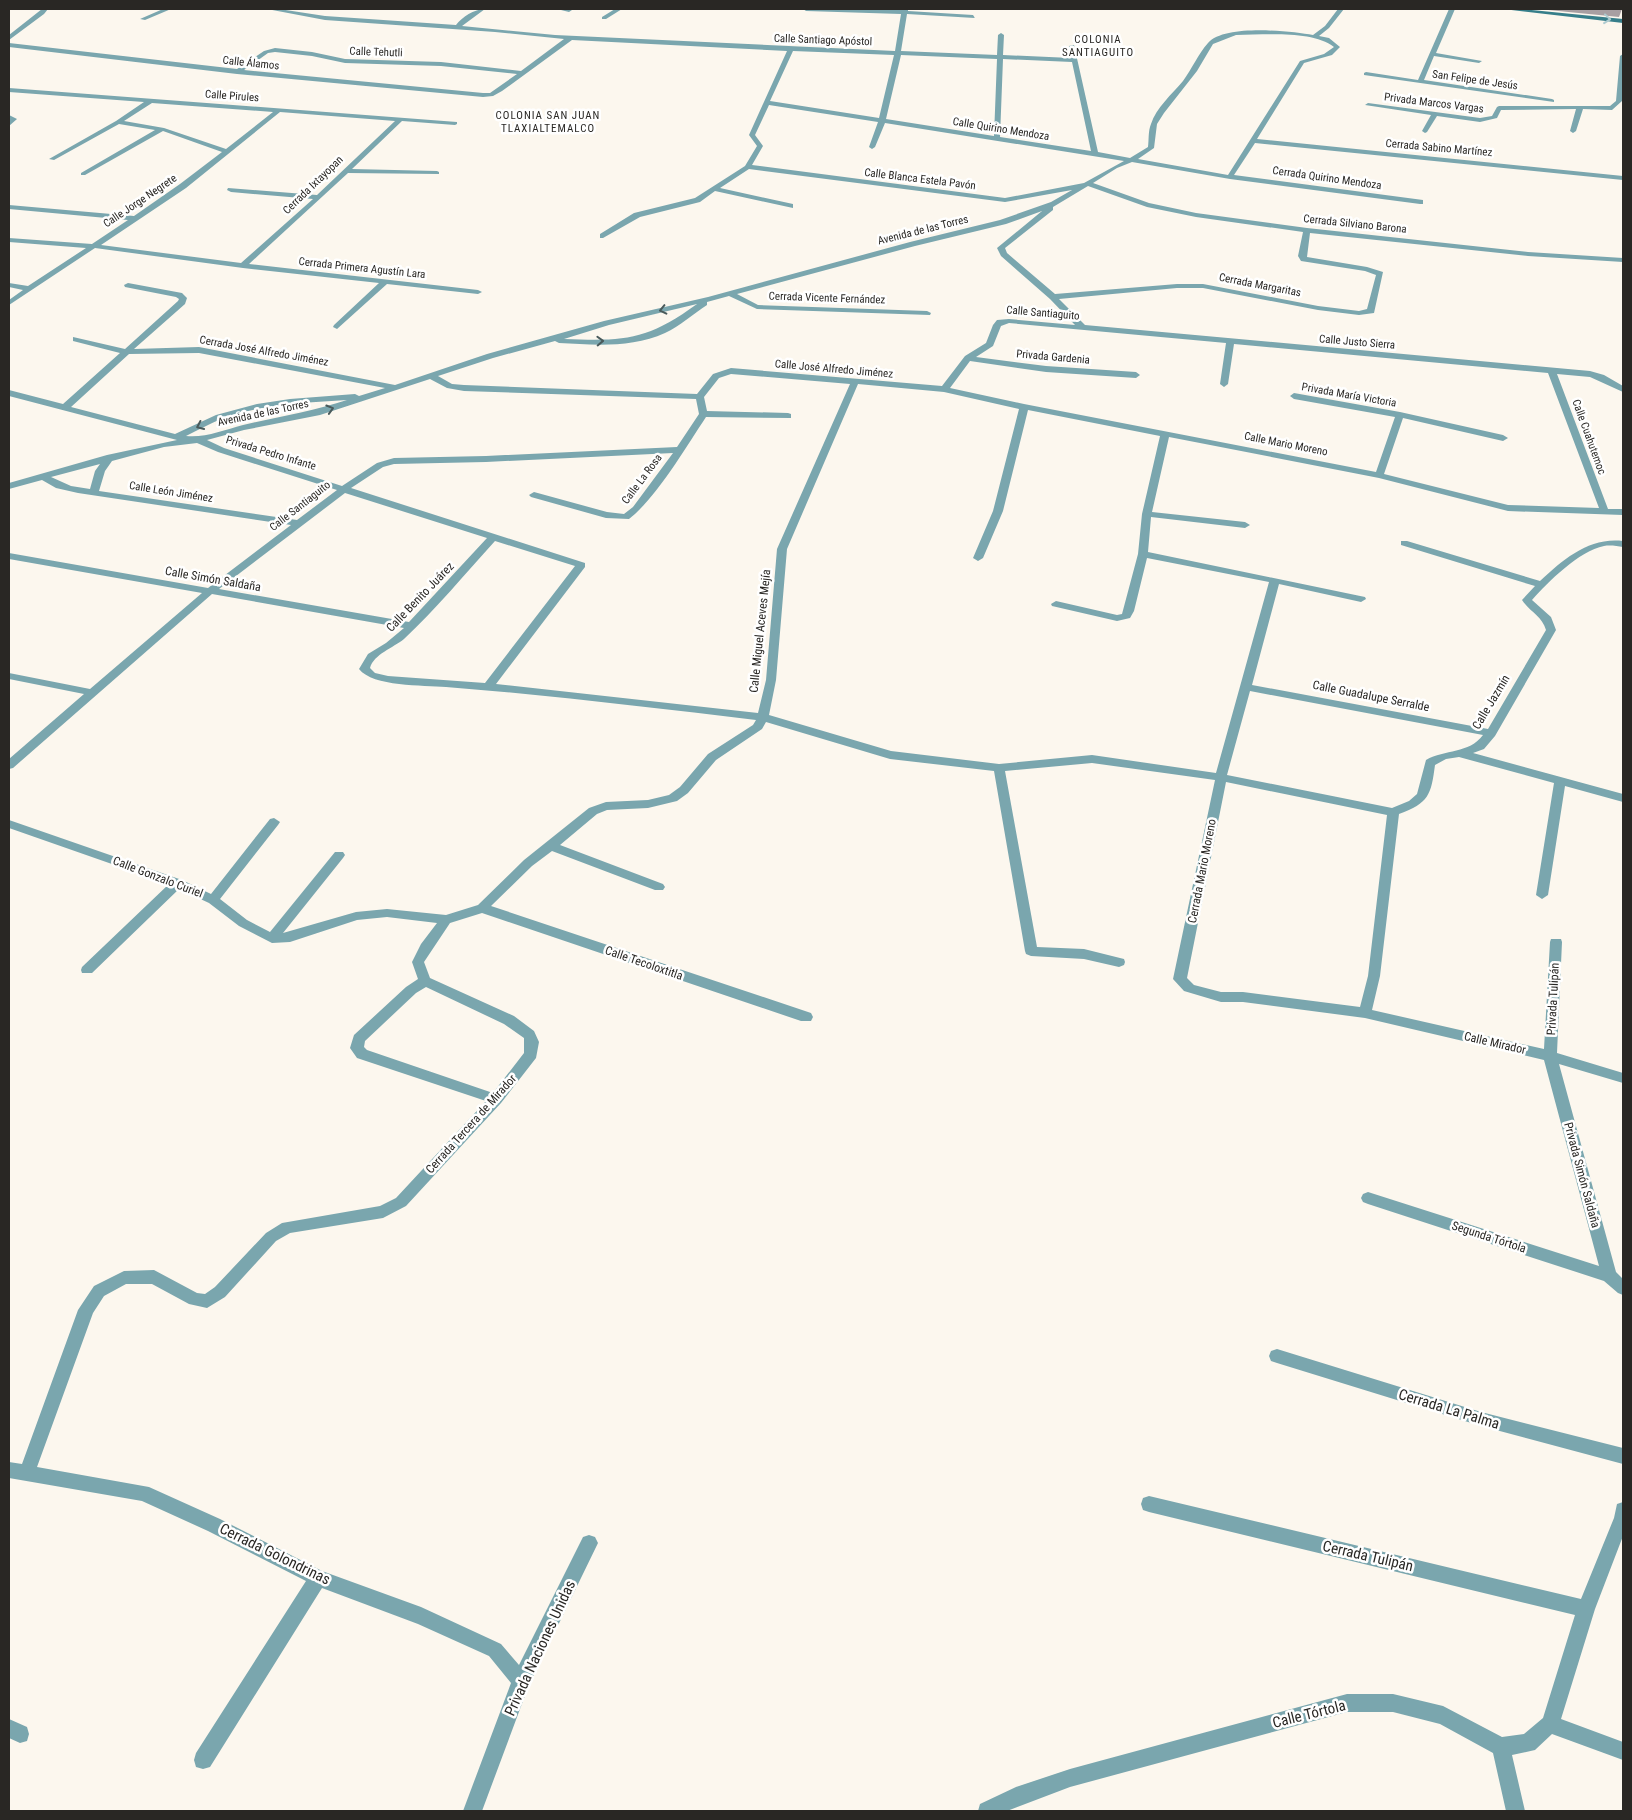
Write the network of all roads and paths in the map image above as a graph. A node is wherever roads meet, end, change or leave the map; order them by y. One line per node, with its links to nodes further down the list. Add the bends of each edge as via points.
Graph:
1 (45, 9): 20 (street)
2 (168, 9): 15 (street)
3 (270, 9): 17 (street, Calle Santiago Apóstol, via 324,18)
4 (482, 9): 17 (street)
5 (560, 9): 11 (street)
6 (619, 9): 14 (street)
7 (806, 9): 12 (street)
8 (1341, 9): 19 (street)
9 (1452, 9): 26 (street)
10 (1506, 9): 16 (main road, one-way to 16)
11 (569, 10)
12 (904, 10): 13 (street); 25 (street)
13 (973, 17)
14 (604, 18)
15 (143, 19)
16 (1623, 20)
17 (458, 27): 21 (street, Calle Santiago Apóstol)
18 (1001, 35): 28 (street)
19 (1315, 36): 51 (street, via 1335,44 1335,51 1302,62); 56 (street, Avenida de las Torres, via 1236,33 1211,43 1154,124 1151,148)
20 (9, 38)
21 (570, 38): 24 (street, Calle Santiago Apóstol); 32 (street)
22 (9, 45): 31 (street, Calle Álamos)
23 (1072, 46): 29 (street)
24 (791, 49): 25 (street, Calle Santiago Apóstol); 38 (street)
25 (898, 53): 28 (street, Calle Santiago Apóstol); 44 (street)
26 (1433, 54): 30 (street); 34 (street)
27 (1623, 56): 37 (street)
28 (1000, 57): 29 (street, Calle Santiago Apóstol); 50 (street)
29 (1075, 60): 54 (street)
30 (1479, 61)
31 (237, 72): 32 (street, Calle Tehutli, via 274,50 345,61 441,64); 32 (street, Calle Álamos, via 491,95)
32 (522, 73)
33 (1366, 74): 34 (street, San Felipe de Jesús)
34 (1420, 82): 40 (street, San Felipe de Jesús)
35 (9, 90): 36 (street, Calle Pirules)
36 (151, 100): 41 (street, Calle Pirules); 45 (street)
37 (1621, 101): 40 (street, via 1612,108)
38 (768, 103): 44 (street, Calle Quirino Mendoza); 57 (street, via 752,136 760,146)
39 (1368, 105): 42 (street, Privada Marcos Vargas)
40 (1580, 108): 42 (street, Privada Marcos Vargas, via 1499,108 1495,118 1480,120); 48 (street)
41 (279, 110): 43 (street, Calle Pirules); 53 (street, Calle Jorge Negrete)
42 (1435, 114): 49 (street)
43 (399, 120): 46 (street, Calle Pirules); 58 (street, Cerrada Ixtayopan)
44 (882, 120): 50 (street, Calle Quirino Mendoza); 52 (street)
45 (118, 122): 47 (street); 55 (street)
46 (455, 123)
47 (162, 129): 53 (street); 60 (street)
48 (1573, 131)
49 (1425, 132)
50 (997, 139): 54 (street, Calle Quirino Mendoza)
51 (1252, 141): 61 (street); 62 (street, Cerrada Sabino Martínez)
52 (872, 147)
53 (226, 151): 71 (street, Calle Jorge Negrete, via 183,186)
54 (1095, 154): 56 (street, Calle Quirino Mendoza)
55 (52, 159)
56 (1132, 160): 61 (street, Calle Quirino Mendoza); 63 (street, Avenida de las Torres)
57 (748, 167): 63 (street, Calle Blanca Estela Pavón, via 1005,200); 64 (street)
58 (345, 171): 59 (street); 66 (street, Cerrada Ixtayopan)
59 (437, 173)
60 (84, 174)
61 (1230, 177): 67 (street, Cerrada Quirino Mendoza)
62 (1623, 178)
63 (1088, 184): 68 (street, Avenida de las Torres); 72 (street, Cerrada Silviano Barona, via 1147,205)
64 (714, 189): 69 (street); 73 (street, via 690,203 638,215)
65 (232, 190): 66 (street)
66 (319, 197): 77 (street, Cerrada Ixtayopan)
67 (1420, 202)
68 (1054, 204): 83 (street, Avenida de las Torres, via 1003,222); 84 (street, via 1001,248)
69 (790, 206)
70 (9, 207): 71 (street)
71 (135, 218): 75 (street, Calle Jorge Negrete)
72 (1307, 230): 76 (street, Cerrada Silviano Barona, via 1528,254); 84 (street, Cerrada Margaritas, via 1304,259 1380,274 1372,311 1359,313 1318,308 1203,286)
73 (603, 236)
74 (9, 240): 75 (street, Cerrada Primera Agustín Lara)
75 (94, 246): 77 (street, Cerrada Primera Agustín Lara); 81 (street, Calle Jorge Negrete)
76 (1623, 260)
77 (243, 266): 78 (street, Cerrada Primera Agustín Lara)
78 (386, 281): 82 (street, Cerrada Primera Agustín Lara); 88 (street)
79 (9, 285): 81 (street)
80 (128, 285): 93 (street, via 183,298)
81 (30, 289): 86 (street, Calle Jorge Negrete)
82 (478, 292)
83 (730, 293): 85 (street, Avenida de las Torres); 87 (street, Cerrada Vicente Fernández, via 757,306)
84 (1053, 297): 89 (street)
85 (710, 299): 91 (street, Avenida de las Torres, one-way to 91, via 606,323); 91 (street, Avenida de las Torres, one-way to 85, via 644,338 661,332)
86 (9, 303)
87 (927, 313)
88 (337, 327)
89 (1084, 329): 92 (street, Calle Justo Sierra); 94 (street, Calle Santiaguito, via 1000,322 990,344)
90 (76, 339): 93 (street, Cerrada José Alfredo Jiménez)
91 (551, 340): 97 (street, Avenida de las Torres)
92 (1230, 342): 95 (street, Calle Justo Sierra); 99 (street)
93 (127, 352): 100 (street, Cerrada José Alfredo Jiménez, via 199,350); 108 (street)
94 (968, 358): 96 (street, Privada Gardenia, via 1046,369); 101 (street, Calle Santiaguito)
95 (1552, 372): 102 (street, Calle Justo Sierra, via 1602,376); 125 (street, Calle Cuahutemoc)
96 (1136, 375)
97 (431, 376): 100 (street, Avenida de las Torres); 106 (street, via 450,386 464,388)
98 (855, 382): 101 (street, Calle José Alfredo Jiménez); 106 (street, Calle José Alfredo Jiménez, via 722,372 715,375); 146 (street, Calle Miguel Aceves Mejía, via 782,549 771,680)
99 (1224, 384)
100 (397, 387): 104 (street, Avenida de las Torres)
101 (944, 389): 107 (street, Calle Mario Moreno)
102 (1623, 389)
103 (9, 393): 108 (street, Privada Pedro Infante)
104 (367, 396): 113 (street, Avenida de las Torres, one-way to 113, via 256,406 224,415); 115 (street, Avenida de las Torres, one-way to 104, via 317,413)
105 (1294, 396): 111 (street, Privada María Victoria)
106 (700, 398): 109 (street)
107 (1024, 407): 112 (street, Calle Mario Moreno); 135 (street, via 998,511)
108 (64, 408): 113 (street, Privada Pedro Infante)
109 (703, 414): 110 (street); 117 (street)
110 (788, 416)
111 (1400, 416): 114 (street, Privada María Victoria); 119 (street, Privada María Victoria)
112 (1165, 434): 119 (street, Calle Mario Moreno); 127 (street)
113 (177, 437): 115 (street, Privada Pedro Infante); 116 (street, Avenida de las Torres)
114 (1503, 438)
115 (198, 440): 116 (street, Avenida de las Torres); 122 (street, Privada Pedro Infante)
116 (163, 444): 118 (street, Avenida de las Torres)
117 (680, 450): 122 (street, Calle Santiaguito, via 394,461 380,464); 124 (street, Calle La Rosa, via 636,509 626,517 606,515)
118 (110, 457): 120 (street, Avenida de las Torres); 123 (street, via 100,471)
119 (1380, 475): 125 (street, Calle Mario Moreno, via 1508,508)
120 (42, 476): 121 (street, Avenida de las Torres); 123 (street, Calle León Jiménez, via 64,489)
121 (9, 486)
122 (345, 488): 128 (street, Calle Santiaguito); 130 (street, Privada Pedro Infante)
123 (94, 492): 128 (street, Calle León Jiménez)
124 (534, 495)
125 (1604, 510): 126 (street, Calle Mario Moreno)
126 (1623, 512)
127 (1147, 514): 129 (street); 133 (street)
128 (299, 523): 138 (street, Calle Santiaguito)
129 (1245, 526)
130 (493, 537): 141 (street, Calle Benito Juárez); 143 (street, Privada Pedro Infante, via 581,565)
131 (1404, 543): 137 (street)
132 (1623, 544): 137 (street, Calle Jazmín, via 1608,542 1590,547)
133 (1143, 554): 136 (street); 140 (street, via 1126,616 1117,618)
134 (9, 556): 138 (street, Calle Simón Saldaña)
135 (978, 558)
136 (1275, 580): 139 (street); 144 (street, Cerrada Mario Moreno)
137 (1540, 584): 147 (street, Calle Jazmín, via 1527,600 1545,615 1551,630)
138 (210, 591): 141 (street, Calle Simón Saldaña); 145 (street, Calle Santiaguito)
139 (1361, 600)
140 (1056, 604)
141 (412, 626): 143 (street, Calle Benito Juárez, via 392,645 366,661 364,670 388,679)
142 (9, 676): 145 (street)
143 (488, 687): 146 (street)
144 (1247, 687): 147 (street, Calle Guadalupe Serralde); 151 (street, Cerrada Mario Moreno)
145 (94, 693): 149 (street, Calle Santiaguito)
146 (763, 717): 150 (street, via 890,755); 157 (street, via 758,727 712,757 673,798 648,804 606,806 592,811)
147 (1491, 732): 148 (street, Calle Jazmín, via 1480,746)
148 (1458, 754): 152 (street); 154 (street, Calle Jazmín, via 1439,756 1430,763 1425,793 1417,803)
149 (9, 765)
150 (999, 768): 151 (street, via 1092,759); 167 (street, via 1031,951 1084,954)
151 (1221, 777): 154 (street); 170 (street, Cerrada Mario Moreno, via 1180,979 1189,988 1220,997 1243,997)
152 (1560, 781): 153 (street); 161 (street)
153 (1623, 798)
154 (1392, 812): 170 (street, via 1374,976)
155 (274, 822): 162 (street)
156 (9, 824): 159 (street, Calle Gonzalo Curiel)
157 (550, 846): 160 (street); 163 (street)
158 (339, 855): 165 (street)
159 (178, 883): 162 (street, Calle Gonzalo Curiel); 168 (street)
160 (659, 887)
161 (1542, 894)
162 (214, 900): 165 (street, Calle Gonzalo Curiel, via 243,923)
163 (482, 908): 164 (street); 171 (street, Calle Tecoloxtitla)
164 (446, 920): 165 (street, via 387,913 356,916 290,937); 169 (street, via 418,962)
165 (272, 938)
166 (1556, 942): 172 (street, Privada Tulipán)
167 (1119, 962)
168 (87, 970)
169 (425, 981): 174 (street, Cerrada Tercera de Mirador, via 509,1020 529,1035 531,1054); 174 (street, via 411,990 360,1040 356,1048 362,1054)
170 (1365, 1013): 172 (street, Calle Mirador)
171 (806, 1017)
172 (1550, 1056): 173 (street, Calle Mirador); 176 (street, Privada Simón Saldaña)
173 (1623, 1078)
174 (496, 1100): 181 (street, Cerrada Tercera de Mirador, via 401,1202 384,1212 287,1227 272,1236 220,1292 207,1301 194,1299 154,1277 124,1278 99,1291 86,1310)
175 (1368, 1198): 176 (street, Segunda Tórtola)
176 (1610, 1276): 177 (street)
177 (1623, 1288)
178 (1277, 1356): 179 (street, Cerrada La Palma, via 1481,1419)
179 (1623, 1456)
180 (9, 1470): 181 (street, Cerrada Golondrinas)
181 (27, 1473): 185 (street, Cerrada Golondrinas, via 144,1493)
182 (1149, 1504): 186 (street, Cerrada Tulipán)
183 (1623, 1510): 186 (street)
184 (589, 1543): 187 (street, Privada Naciones Unidas)
185 (318, 1578): 187 (street, Cerrada Golondrinas, via 422,1616 494,1650); 191 (street)
186 (1586, 1609): 188 (street)
187 (521, 1681): 192 (street, Privada Naciones Unidas)
188 (1550, 1724): 189 (street, via 1528,1743); 190 (street)
189 (1501, 1747): 193 (street, Calle Tórtola, via 1443,1715 1394,1703 1346,1703 1070,1778); 194 (street)
190 (1623, 1751)
191 (203, 1760)
192 (473, 1811)
193 (987, 1811)
194 (1514, 1811)

